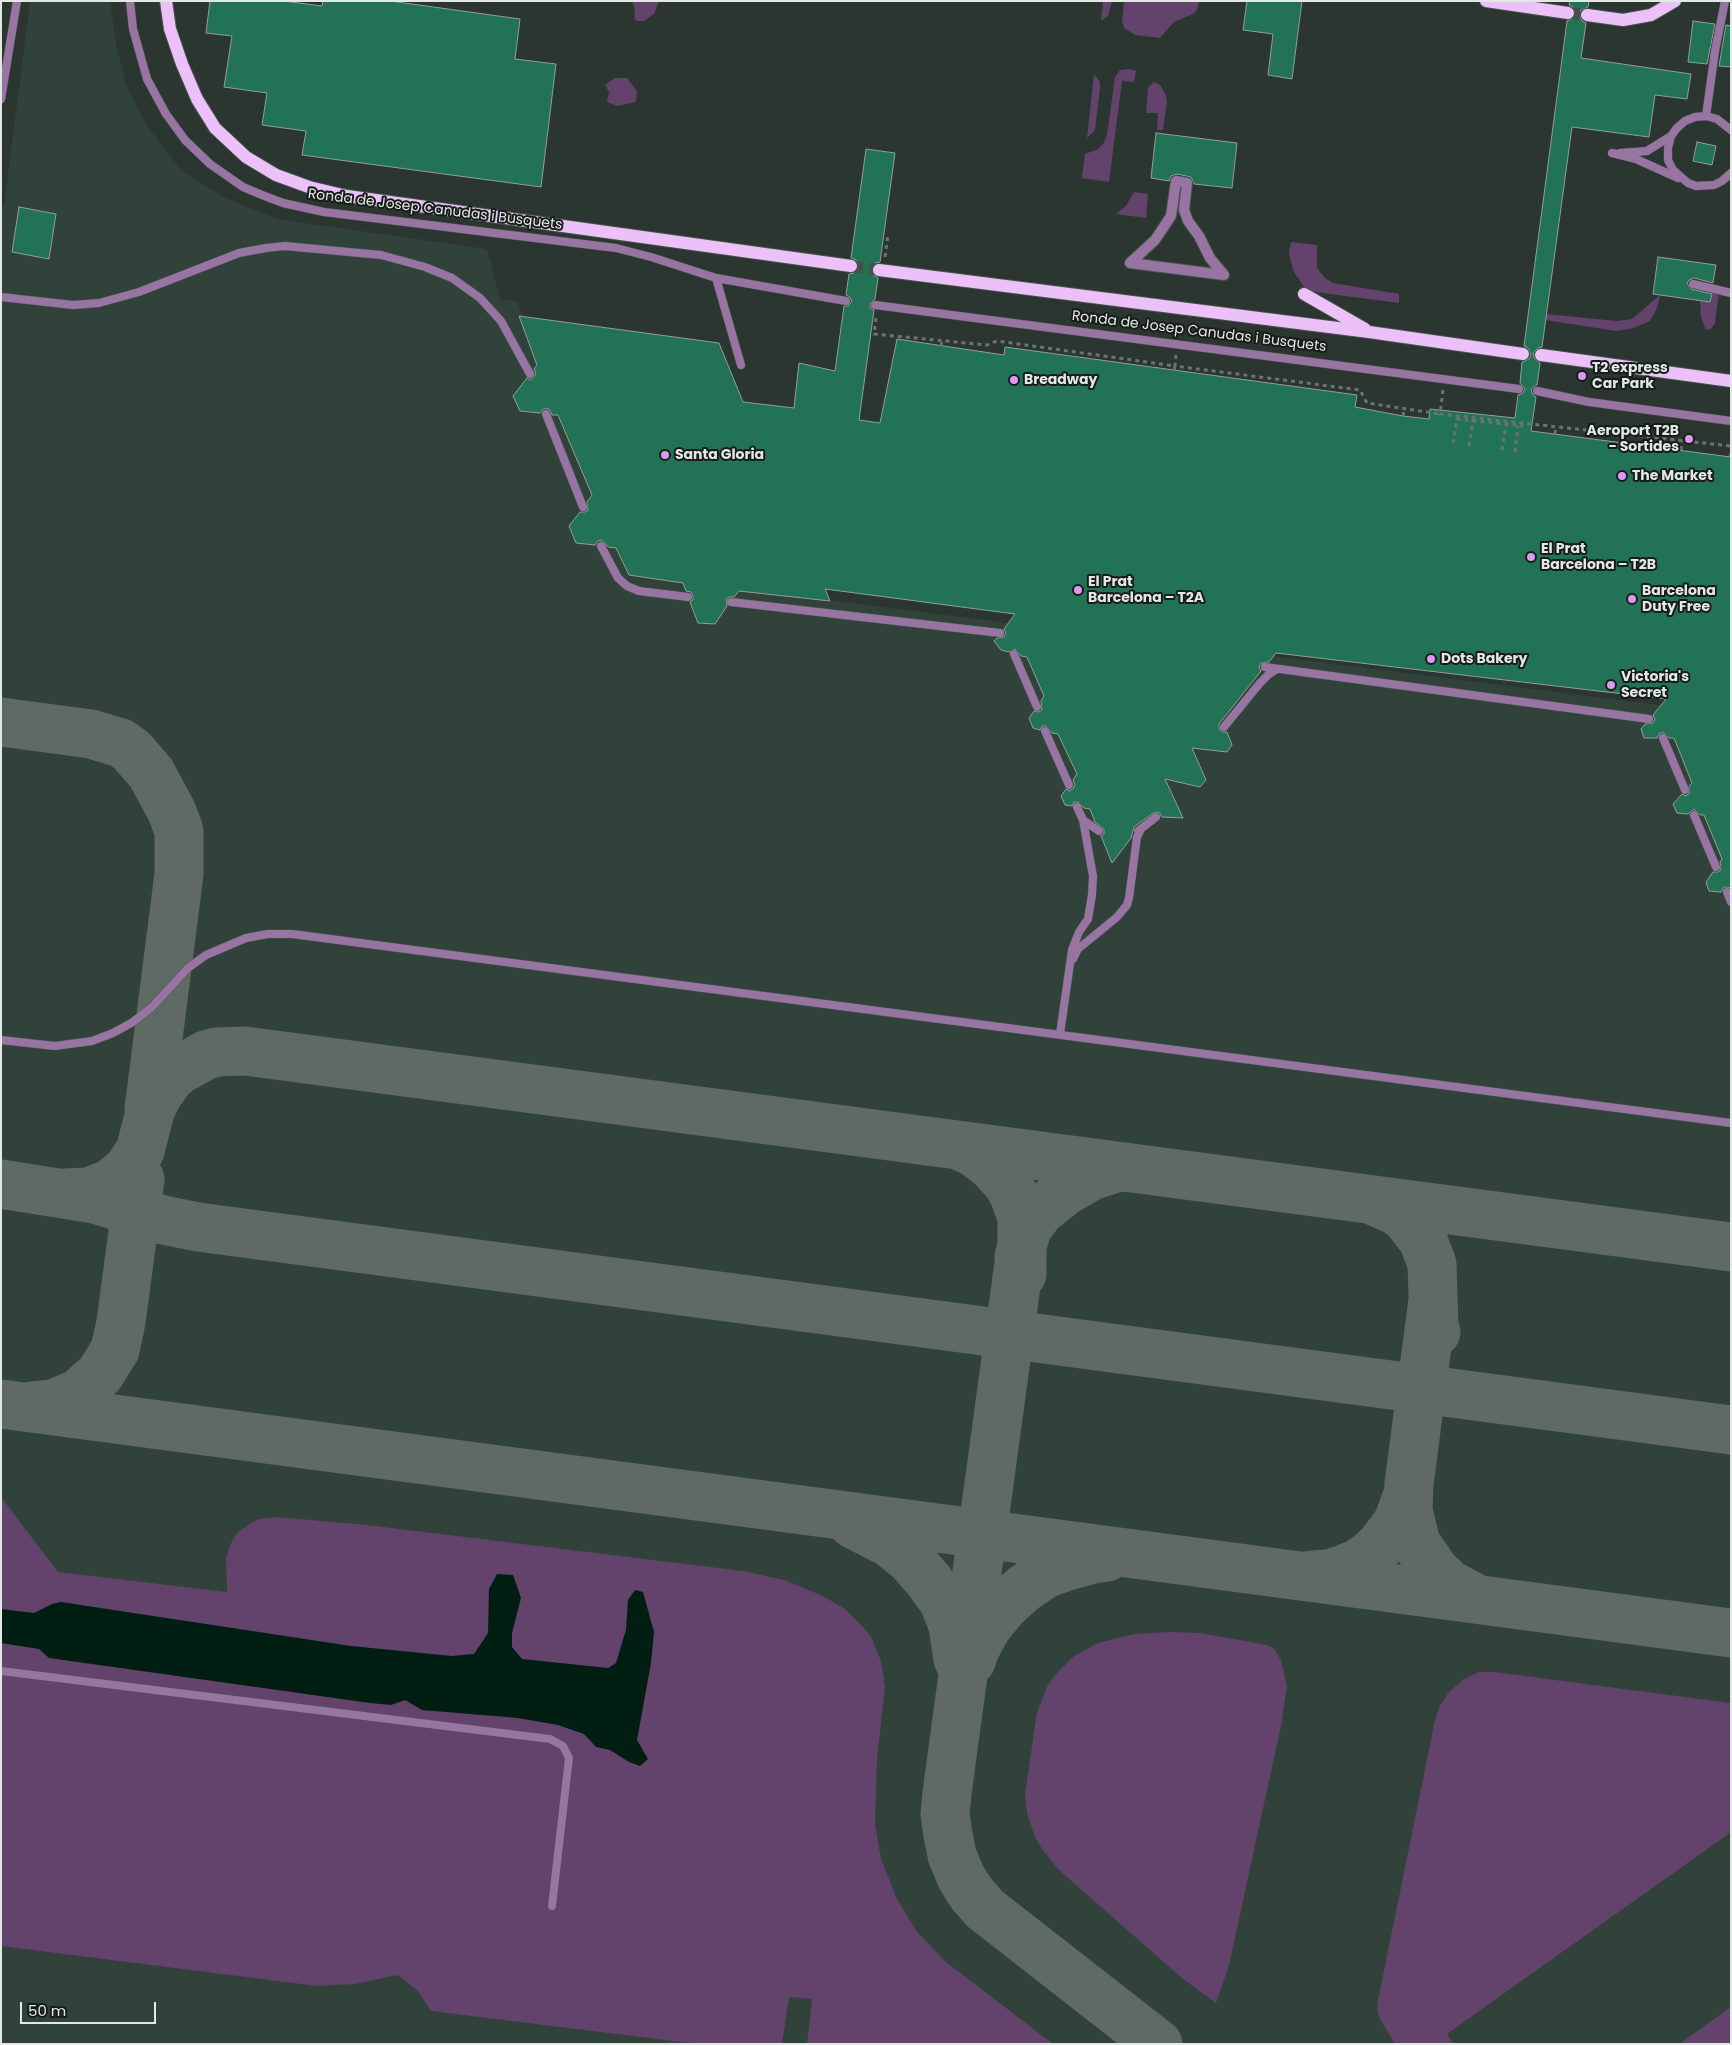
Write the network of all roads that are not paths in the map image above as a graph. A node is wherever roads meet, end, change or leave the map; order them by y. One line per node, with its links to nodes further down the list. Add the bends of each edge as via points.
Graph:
1 (17, 1): 9 (lane)
2 (130, 1): 18 (lane, Ronda de Josep Canudas i Busquets, via 139,54 155,97 185,140 210,164 243,187 283,203 317,211 616,248)
3 (166, 1): 16 (main road, Ronda de Josep Canudas i Busquets, via 170,29 182,64 197,99 215,128 246,157 276,175 347,196)
4 (1486, 1): 7 (main road)
5 (1676, 1): 8 (main road, via 1651,15 1623,20)
6 (1725, 1): 10 (lane)
7 (1568, 13)
8 (1587, 15)
9 (1, 99)
10 (1706, 116): 11 (lane); 12 (lane, via 1685,121)
11 (1730, 128)
12 (1671, 136): 14 (lane, via 1668,160); 14 (lane, via 1647,151 1612,153 1636,159)
13 (1730, 175): 14 (lane, via 1706,187)
14 (1681, 179)
15 (1130, 263): 15 (street, via 1224,275 1188,221 1184,210 1187,183 1176,181 1171,216 1154,240)
16 (851, 266)
17 (879, 270): 25 (main road, Ronda de Josep Canudas i Busquets)
18 (716, 278): 23 (lane, Ronda de Josep Canudas i Busquets); 28 (lane)
19 (1693, 284): 20 (lane)
20 (1731, 293)
21 (1304, 294): 25 (main road)
22 (1, 297): 29 (lane, via 73,305 98,304 139,292 239,253 266,248 285,246 381,255 452,278 480,298 501,321)
23 (846, 300)
24 (875, 304): 31 (lane, Ronda de Josep Canudas i Busquets)
25 (1370, 332): 26 (main road, Ronda de Josep Canudas i Busquets)
26 (1523, 354)
27 (1541, 355): 30 (main road)
28 (742, 365)
29 (530, 374)
30 (1731, 381)
31 (1519, 389)
32 (1537, 391): 34 (lane, via 1589,402)
33 (546, 414): 35 (lane)
34 (1731, 422)
35 (583, 507)
36 (601, 546): 37 (lane, via 618,578 627,586 639,591)
37 (688, 597)
38 (730, 602): 39 (lane)
39 (999, 635)
40 (1014, 654): 43 (lane)
41 (1265, 667): 42 (lane)
42 (1277, 669): 44 (lane, via 1631,717); 45 (lane, via 1260,683)
43 (1037, 707)
44 (1647, 722)
45 (1224, 727)
46 (1045, 731): 48 (lane)
47 (1663, 738): 49 (lane)
48 (1069, 785)
49 (1685, 790)
50 (1077, 807): 53 (lane)
51 (1694, 815): 55 (lane)
52 (1156, 817): 58 (lane, via 1139,830 1127,905 1118,917 1078,950)
53 (1083, 820): 54 (lane); 58 (lane, via 1093,876 1092,895 1088,919 1075,941)
54 (1099, 831)
55 (1716, 867)
56 (1727, 892): 57 (lane)
57 (1731, 902)
58 (1070, 966): 59 (lane)
59 (1060, 1034): 60 (lane, via 292,934 268,934 246,938 206,955 188,968 152,1007 113,1033 92,1041 55,1046); 61 (lane)
60 (1, 1040)
61 (1731, 1123)
62 (1, 1671): 63 (lane, via 550,1738 564,1746 569,1758)
63 (552, 1906)

